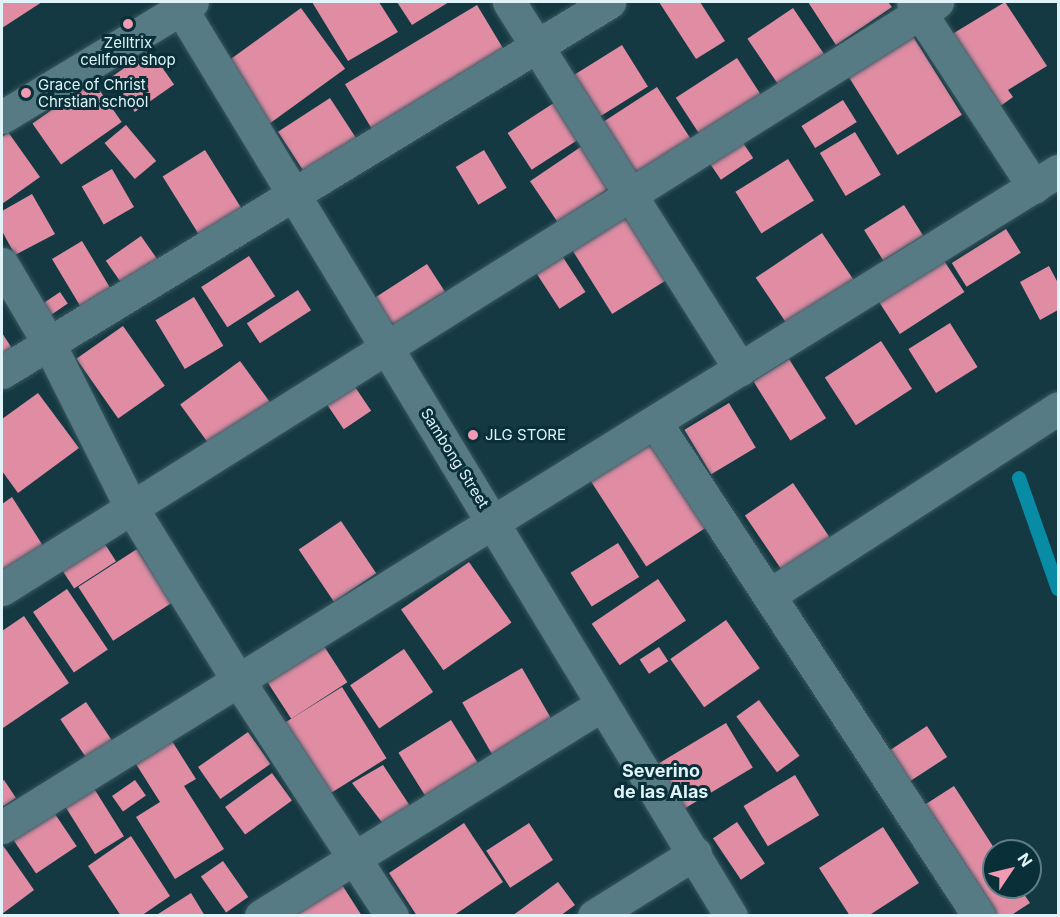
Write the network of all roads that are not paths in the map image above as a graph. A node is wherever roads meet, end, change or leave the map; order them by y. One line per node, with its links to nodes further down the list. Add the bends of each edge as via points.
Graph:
1 (509, 2): 5 (street)
2 (609, 2): 5 (street)
3 (183, 4): 6 (street); 8 (street, Sambong Street)
4 (923, 5): 7 (street); 9 (street)
5 (538, 47): 8 (street); 9 (street)
6 (2, 117)
7 (1046, 179): 13 (street)
8 (293, 195): 11 (street); 12 (street, Sambong Street)
9 (629, 196): 12 (street); 13 (street)
10 (2, 264): 11 (street)
11 (48, 342): 14 (street); 17 (street)
12 (386, 346): 17 (street); 18 (street, Sambong Street)
13 (740, 369): 16 (street)
14 (2, 372)
15 (1059, 408): 20 (street)
16 (654, 422): 18 (street); 20 (street)
17 (131, 507): 19 (street); 21 (street)
18 (494, 521): 21 (street); 22 (street, Sambong Street)
19 (2, 589)
20 (771, 594): 30 (street)
21 (238, 680): 23 (street); 25 (street)
22 (602, 705): 24 (street, Sambong Street); 25 (street)
23 (2, 827)
24 (694, 853): 28 (street); 29 (street, Sambong Street)
25 (354, 858): 26 (street); 27 (street)
26 (261, 915)
27 (392, 915)
28 (594, 915)
29 (731, 915)
30 (979, 915)

